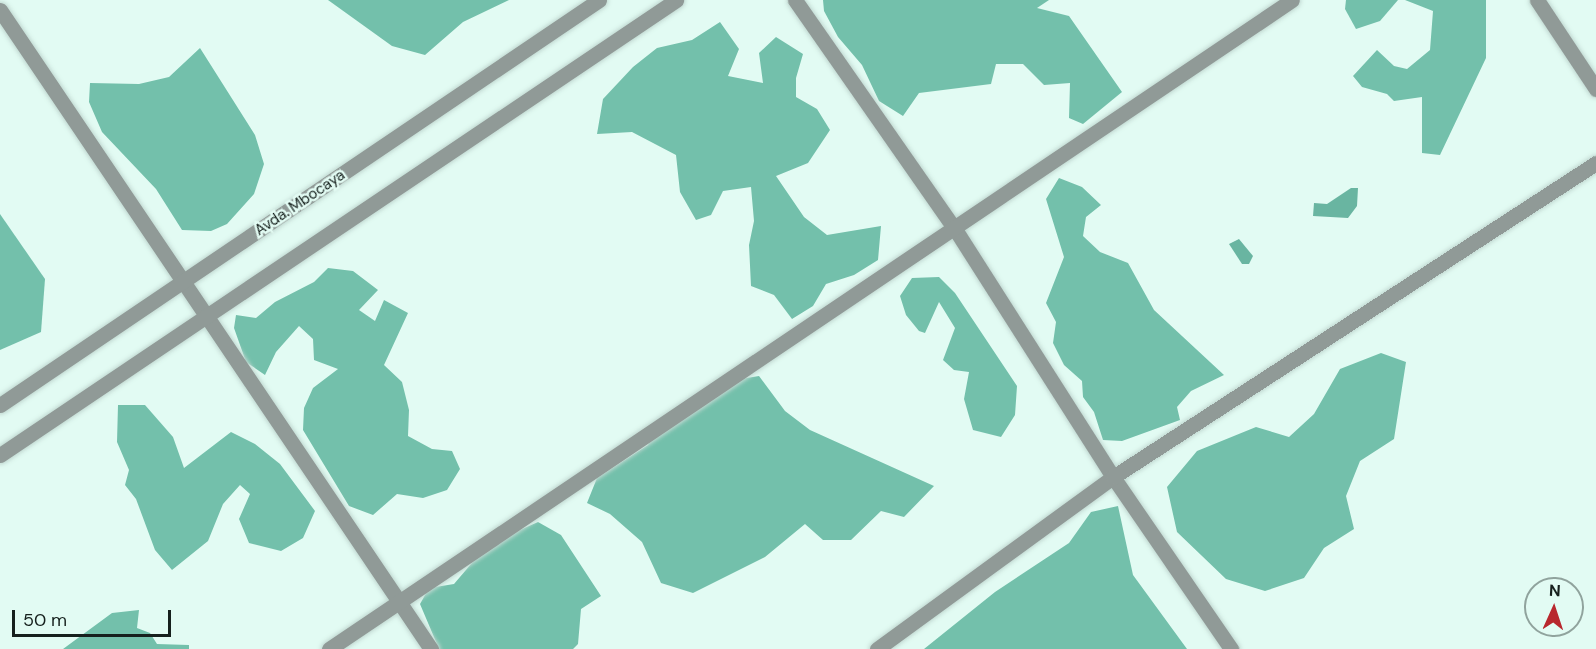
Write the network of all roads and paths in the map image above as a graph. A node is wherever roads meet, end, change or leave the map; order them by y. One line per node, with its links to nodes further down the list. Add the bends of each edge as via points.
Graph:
1 (599, 0): 10 (street, Avda. Mbocaya)
2 (676, 0): 11 (street)
3 (795, 0): 9 (street)
4 (1292, 0): 9 (street)
5 (1537, 0): 7 (street)
6 (0, 10): 10 (street)
7 (1596, 89)
8 (1596, 162): 14 (street)
9 (955, 229): 14 (street); 15 (street)
10 (183, 283): 11 (street); 12 (street, Avda. Mbocaya)
11 (205, 319): 13 (street); 15 (street)
12 (0, 405)
13 (0, 455)
14 (1113, 477): 18 (street); 19 (street)
15 (399, 602): 16 (street); 17 (street)
16 (329, 649)
17 (431, 649)
18 (878, 649)
19 (1231, 649)

